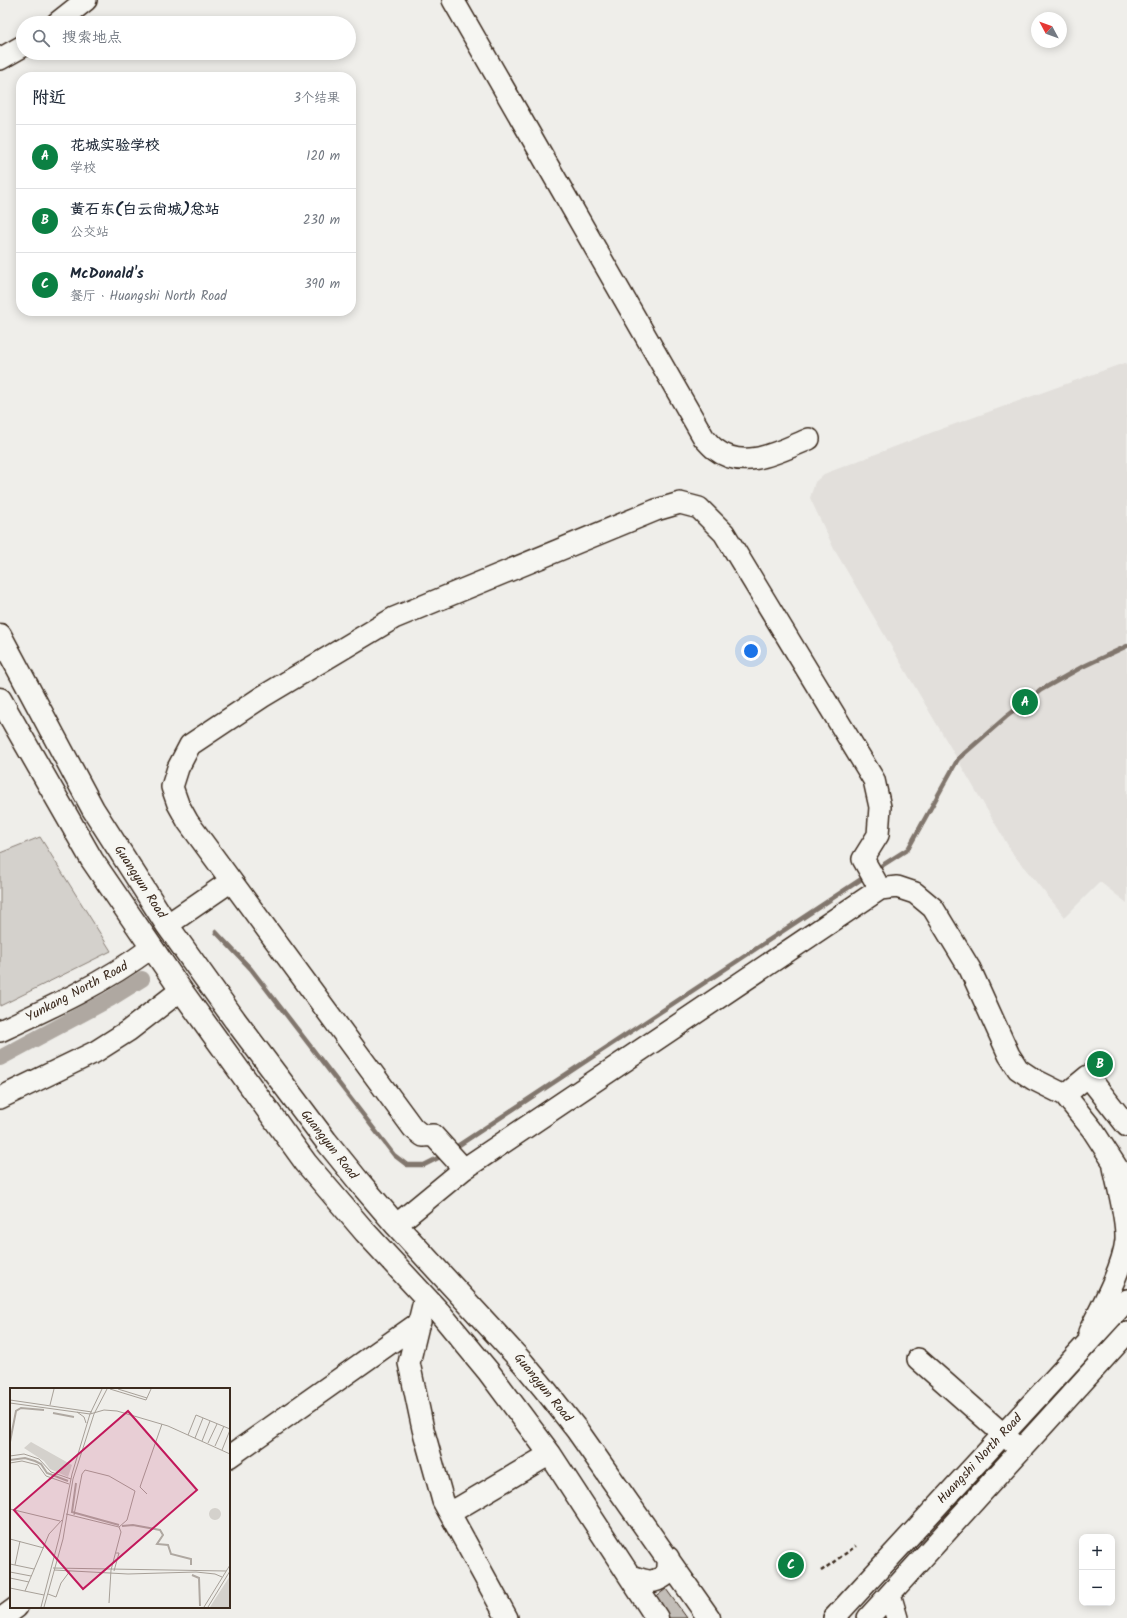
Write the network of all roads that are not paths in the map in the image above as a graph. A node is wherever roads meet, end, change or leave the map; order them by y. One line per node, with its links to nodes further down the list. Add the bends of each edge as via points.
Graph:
1 (86, 0): 3 (street)
2 (453, 0): 6 (street, via 704,438 727,456 746,459 760,458)
3 (66, 16)
4 (16, 50): 5 (street)
5 (0, 59)
6 (809, 439)
7 (0, 635): 11 (main road, Guangyun Road, via 93,809)
8 (0, 699): 12 (main road, Guangyun Road, via 92,860)
9 (231, 881): 10 (street, via 188,822 172,788 178,768 190,746 262,696 394,618 656,510 680,503 699,508 724,533 874,780 880,807 878,835 863,859); 11 (street); 19 (street, via 413,1128 423,1136 433,1135)
10 (880, 889): 15 (street, via 897,887 915,893 933,908 970,969 1009,1055 1018,1069); 19 (street)
11 (167, 925): 21 (main road, Guangyun Road, via 289,1094)
12 (151, 948): 13 (main road, Guangyun Road); 14 (street, Yunkang North Road, via 89,988)
13 (181, 990): 16 (street, via 95,1052); 22 (main road, Guangyun Road, via 306,1163)
14 (0, 1031)
15 (1065, 1095): 17 (street, via 1088,1076); 18 (street)
16 (0, 1098)
17 (1127, 1126)
18 (1111, 1157): 20 (street); 26 (street, via 1125,1221 1126,1240 1123,1256 1112,1283)
19 (464, 1169): 21 (street)
20 (1127, 1183)
21 (396, 1225): 33 (main road, Guangyun Road, via 519,1358 547,1392)
22 (425, 1297): 24 (street); 30 (main road, Guangyun Road, via 480,1360)
23 (1127, 1300): 26 (street, Huangshi North Road)
24 (420, 1322): 31 (street); 32 (street, via 409,1363 423,1429 443,1501)
25 (1127, 1333): 29 (street, Huangshi North Road)
26 (1079, 1352): 28 (street, Huangshi North Road)
27 (918, 1358): 28 (street)
28 (1003, 1434): 29 (street); 36 (street, Huangshi North Road)
29 (1021, 1450): 35 (street, Huangshi North Road)
30 (550, 1454): 32 (street); 34 (main road, Guangyun Road)
31 (230, 1456)
32 (453, 1519): 39 (street)
33 (668, 1558): 34 (main road, via 667,1574 659,1580 644,1582); 41 (main road, Guangyun Road)
34 (630, 1576): 40 (main road, Guangyun Road)
35 (890, 1594): 44 (street, Huangshi North Road); 45 (street)
36 (850, 1601): 42 (street); 43 (street, Huangshi North Road)
37 (16, 1608): 38 (street)
38 (2, 1618)
39 (507, 1618)
40 (657, 1618)
41 (709, 1618)
42 (828, 1618)
43 (834, 1618)
44 (868, 1618)
45 (897, 1618)

